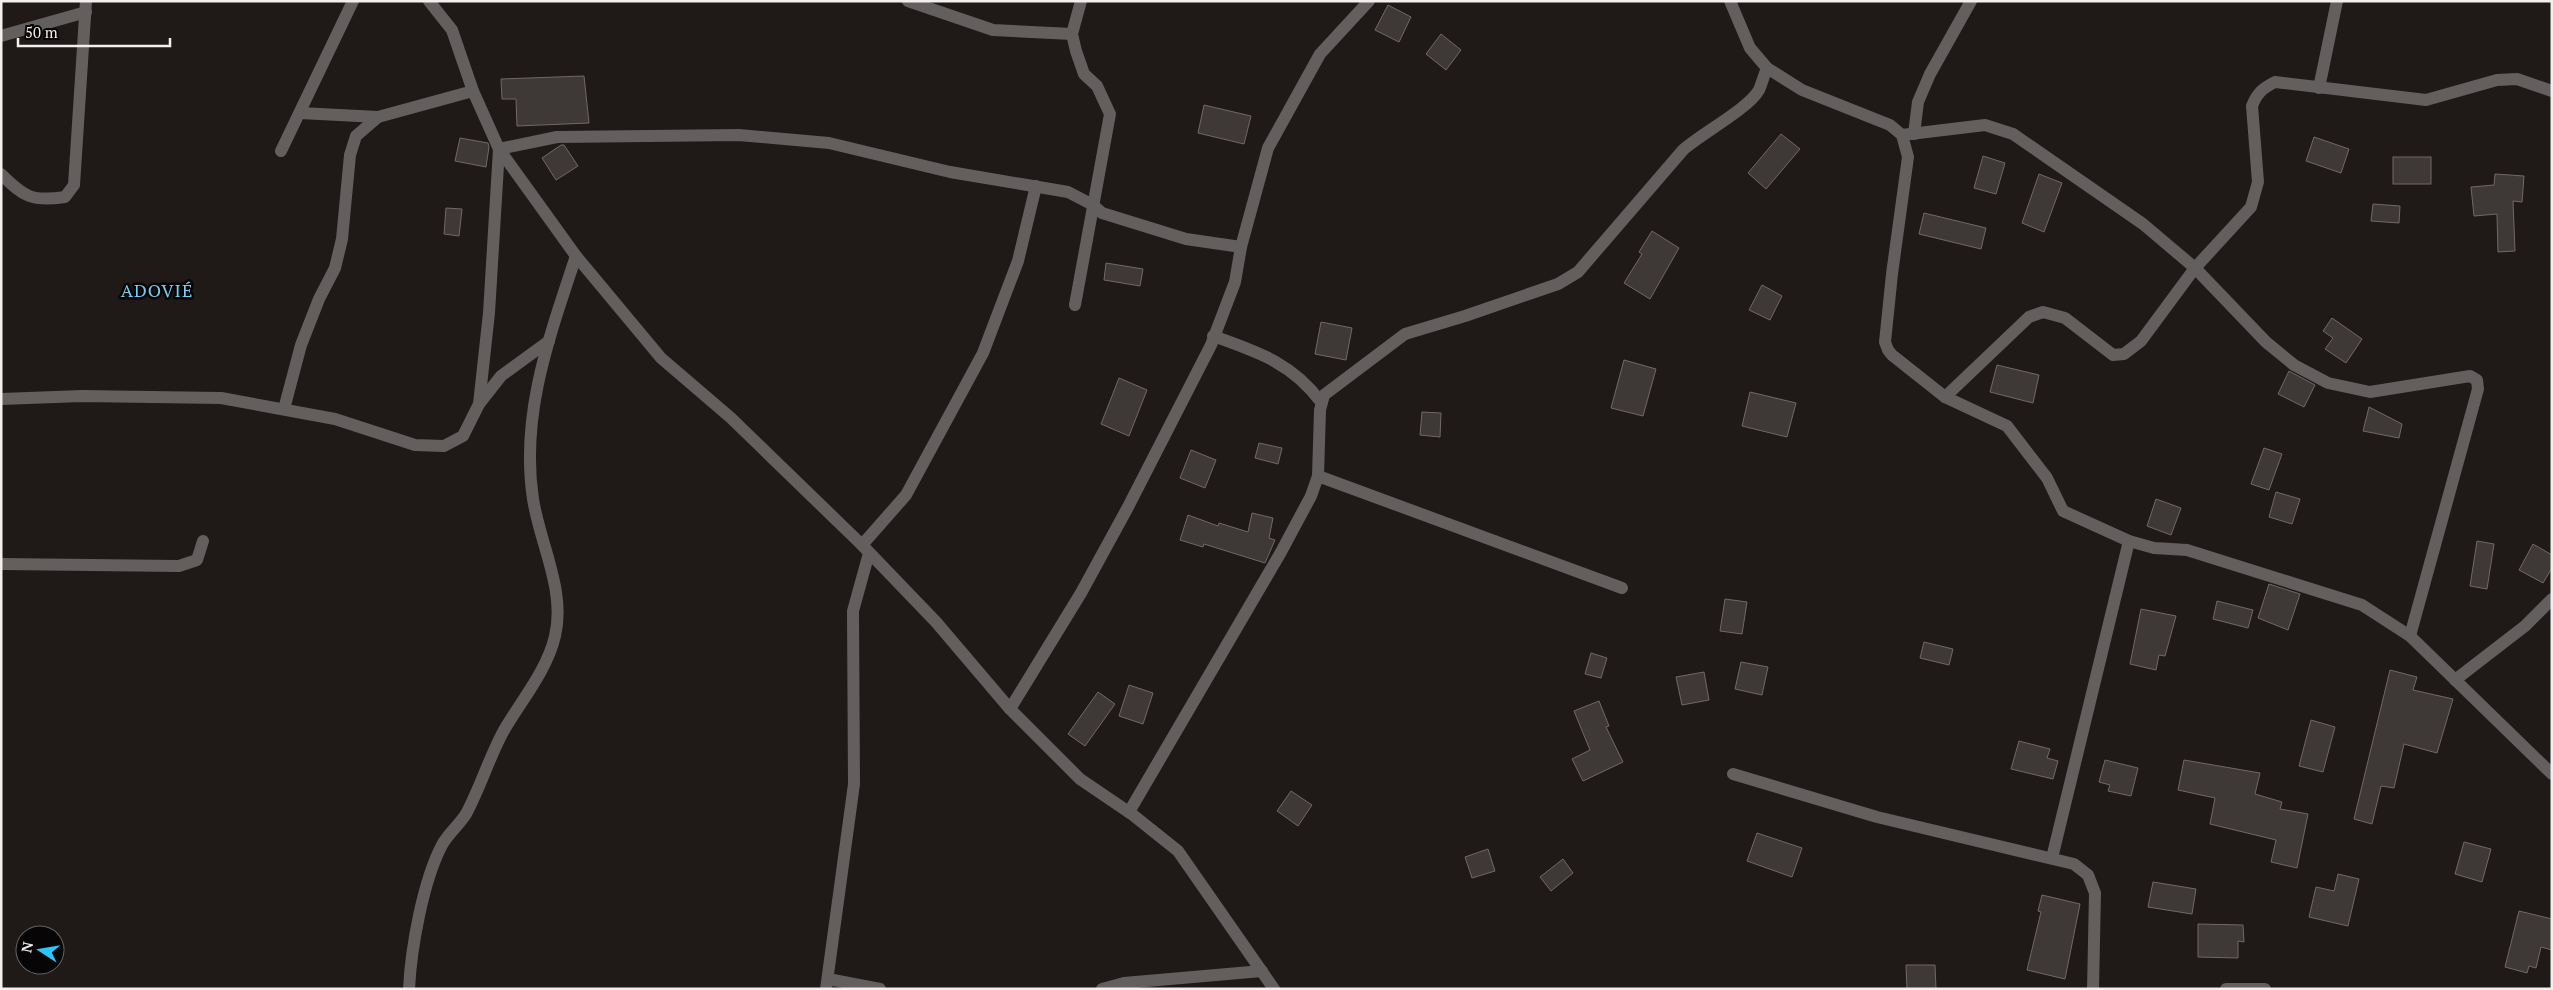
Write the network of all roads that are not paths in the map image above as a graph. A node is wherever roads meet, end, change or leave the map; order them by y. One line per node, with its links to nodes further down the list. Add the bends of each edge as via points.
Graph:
1 (353, 1): 16 (street)
2 (429, 1): 14 (street, via 452,30)
3 (908, 1): 10 (street, via 992,30)
4 (1081, 1): 10 (street)
5 (1369, 1): 24 (street, via 1320,54 1268,148)
6 (1730, 1): 12 (street, via 1750,48)
7 (1971, 1): 18 (street, via 1930,74)
8 (2337, 1): 13 (street)
9 (86, 7): 11 (street); 21 (street, via 74,185 65,197 46,200 25,195)
10 (1072, 34): 23 (street, via 1084,74 1097,86 1110,114)
11 (1, 36)
12 (1767, 68): 18 (street, via 1802,90); 32 (street, via 1758,91 1747,103 1683,150 1578,272 1558,284 1405,334 1324,395)
13 (2320, 88): 15 (street, via 2426,100 2497,80 2518,79); 26 (street, via 2275,82 2256,96 2252,106 2258,182 2255,196 2251,207)
14 (473, 90): 17 (street); 19 (street)
15 (2552, 92)
16 (300, 113): 17 (street); 20 (street)
17 (378, 117): 34 (street, via 356,136 350,155 342,240 335,268 301,345)
18 (1908, 134): 26 (street, via 1985,125 2013,134 2143,224); 30 (street, via 1908,157 1885,342 1892,355)
19 (499, 149): 22 (street, via 557,137 739,135 829,143 950,172); 25 (street); 33 (street, via 489,313)
20 (281, 151)
21 (1, 174)
22 (1036, 186): 23 (street, via 1068,192); 38 (street, via 1018,261 983,353 906,495)
23 (1093, 205): 24 (street, via 1102,213 1186,239); 27 (street)
24 (1241, 247): 28 (street, via 1235,282)
25 (576, 256): 29 (street); 38 (street, via 661,358 731,418)
26 (2195, 268): 30 (street, via 2141,341 2124,354 2112,355 2065,318 2042,312 2029,317); 42 (street, via 2266,342 2294,365 2328,383 2370,392 2470,376 2477,380 2478,389)
27 (1076, 305)
28 (1213, 336): 32 (street, via 1289,368); 44 (street, via 1123,516 1081,593)
29 (548, 342): 33 (street, via 500,376); 51 (street, via 536,389 529,446 533,500 559,609 555,638 503,734 465,815 442,845 424,895 410,960)
30 (1945, 396): 37 (street, via 2007,426 2047,478 2063,511)
31 (1, 399): 34 (street, via 82,396 221,398)
32 (1321, 402): 35 (street)
33 (479, 404): 34 (street, via 463,436 444,446 416,445 335,419)
34 (284, 409)
35 (1318, 476): 40 (street); 47 (street, via 1281,552)
36 (202, 541): 39 (street, via 197,560 179,566)
37 (2129, 541): 42 (street, via 2154,548 2187,550 2362,604); 48 (street)
38 (865, 549): 44 (street, via 936,622); 50 (street, via 853,611 854,784)
39 (1, 564)
40 (1622, 588)
41 (2552, 599): 43 (street, via 2525,626)
42 (2410, 636): 43 (street)
43 (2455, 680): 46 (street)
44 (1010, 709): 47 (street, via 1080,779)
45 (1733, 774): 48 (street, via 1877,818)
46 (2552, 774)
47 (1129, 812): 49 (street, via 1178,852)
48 (2052, 858): 55 (street, via 2074,864 2088,875 2095,894)
49 (1262, 971): 53 (street, via 1124,983); 54 (street)
50 (827, 984): 52 (street)
51 (410, 989)
52 (880, 989)
53 (1102, 989)
54 (1274, 989)
55 (2093, 989)
56 (2226, 989): 57 (street)
57 (2266, 989)

